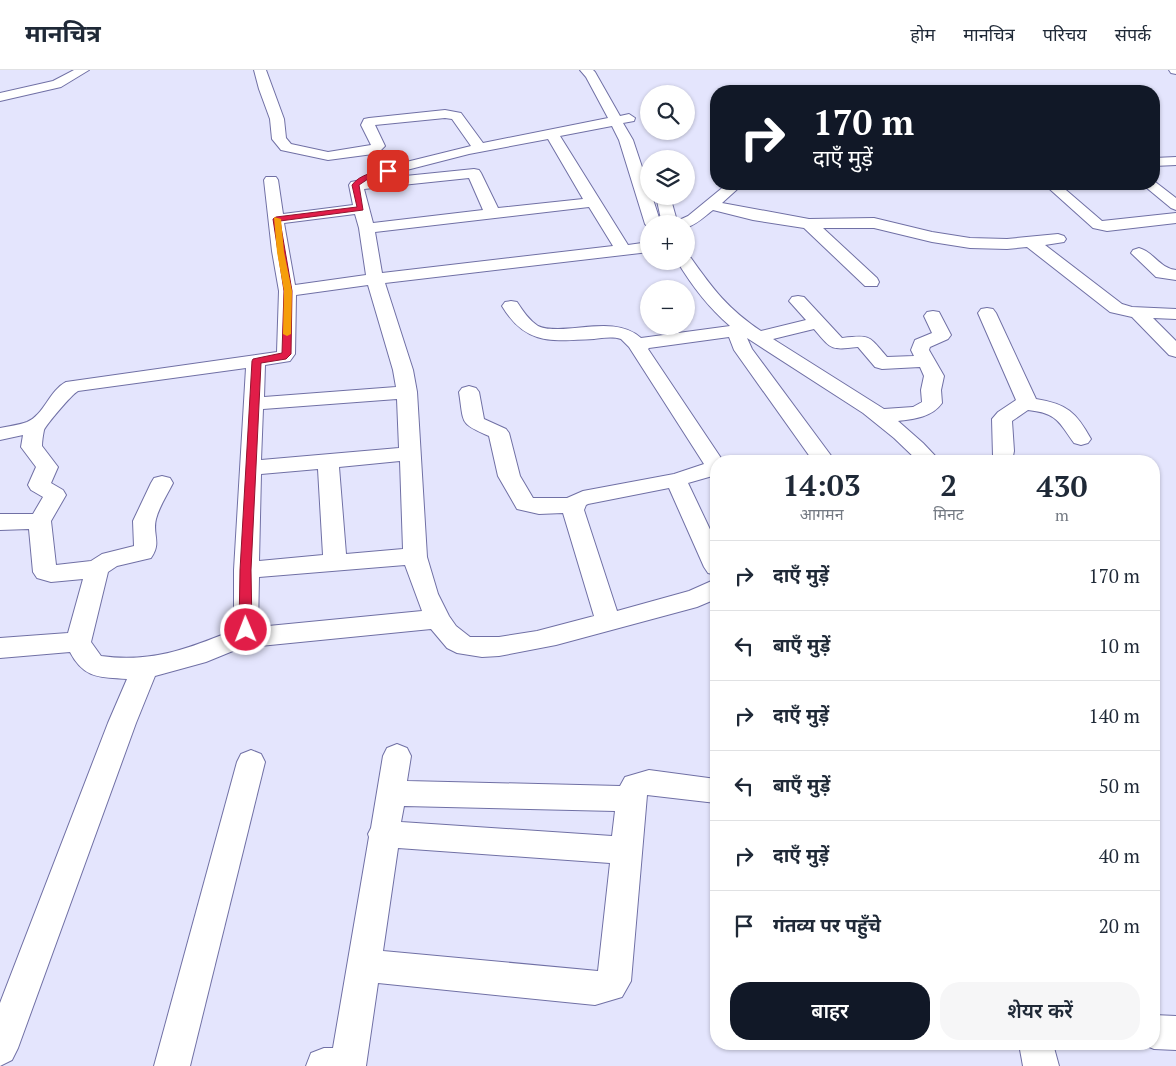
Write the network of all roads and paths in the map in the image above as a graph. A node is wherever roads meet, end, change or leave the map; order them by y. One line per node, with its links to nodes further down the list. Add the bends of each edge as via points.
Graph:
1 (83, 70): 4 (street, via 57,84)
2 (260, 70): 9 (street, via 277,119 279,139 286,147 328,156 373,150 378,146 369,122 446,114 456,116)
3 (586, 70): 6 (street)
4 (0, 97)
5 (622, 102): 6 (street)
6 (623, 120): 7 (street); 8 (street); 13 (street, via 626,140)
7 (552, 134): 9 (street); 20 (street)
8 (639, 139)
9 (474, 147): 14 (street); 16 (street, via 369,176)
10 (1160, 154): 12 (street)
11 (1160, 162): 12 (street)
12 (1174, 162)
13 (640, 171)
14 (474, 173): 16 (street); 24 (street)
15 (271, 180): 27 (street)
16 (356, 185): 23 (street)
17 (729, 190): 22 (street)
18 (1058, 190): 26 (street, via 1098,225)
19 (1158, 190): 21 (street)
20 (593, 202): 24 (street); 33 (street)
21 (1175, 202)
22 (710, 205): 25 (street); 28 (street)
23 (361, 209): 27 (street); 29 (street)
24 (492, 215): 29 (street)
25 (695, 217)
26 (1176, 218)
27 (276, 219): 40 (street)
28 (810, 224): 31 (street, via 874,223 970,243); 39 (street)
29 (367, 228): 38 (street)
30 (1058, 239): 31 (street)
31 (1030, 241): 43 (street, via 1111,305)
32 (640, 248): 33 (street)
33 (623, 250): 38 (street)
34 (1139, 254): 37 (street, via 1162,273)
35 (675, 270): 48 (street, via 702,308)
36 (689, 270): 48 (street, via 712,302)
37 (1176, 275)
38 (376, 279): 40 (street); 53 (street, via 398,347)
39 (871, 282)
40 (288, 291): 51 (street, via 286,354)
41 (798, 301): 47 (street)
42 (511, 306): 49 (street, via 524,324 536,331 618,332)
43 (1137, 312): 45 (street); 50 (street)
44 (987, 313): 56 (street, via 1026,400)
45 (1176, 314)
46 (933, 316): 52 (street, via 942,336 920,346)
47 (817, 322): 48 (street); 52 (street, via 837,344 864,342 882,363)
48 (742, 334): 49 (street); 57 (street, via 803,365); 62 (street, via 743,350); 63 (street)
49 (639, 346): 66 (street, via 639,351)
50 (1176, 351)
51 (256, 361): 55 (street); 58 (street, via 73,386 62,392 50,413)
52 (927, 361): 57 (street, via 935,380 930,407 919,412)
53 (407, 392): 55 (street); 61 (street)
54 (469, 392): 72 (street, via 474,422 499,434 509,476 525,504 532,507)
55 (253, 404): 68 (street)
56 (1024, 404): 60 (street, via 1056,408 1072,422); 65 (street, via 1002,419)
57 (878, 416): 64 (street)
58 (35, 426): 59 (street); 73 (street, via 31,447 47,467 39,485 55,495)
59 (0, 434)
60 (1081, 439)
61 (410, 454): 67 (street); 76 (street)
62 (820, 455)
63 (903, 455)
64 (924, 455)
65 (1004, 455)
66 (710, 458)
67 (328, 462): 68 (street); 77 (street)
68 (250, 468): 79 (street)
69 (710, 469): 70 (street)
70 (676, 480): 72 (street, via 583,498); 75 (street)
71 (162, 483): 78 (street, via 144,521 146,548 139,553 110,560)
72 (574, 506): 82 (street)
73 (40, 521): 74 (street); 78 (street, via 45,572)
74 (0, 522)
75 (710, 554)
76 (415, 556): 77 (street); 81 (street)
77 (335, 563): 79 (street)
78 (98, 569): 84 (street)
79 (246, 570): 83 (street, via 245,625)
80 (710, 591): 82 (street, via 697,598)
81 (437, 619): 82 (street, via 455,642 478,647 512,645); 83 (street, via 260,637)
82 (608, 622)
83 (248, 634): 86 (street, via 204,653)
84 (78, 642): 85 (street); 86 (street, via 90,663 118,669)
85 (0, 648)
86 (145, 668): 97 (street)
87 (397, 756): 90 (street)
88 (251, 762): 99 (street)
89 (710, 790): 91 (street, via 649,782 635,786)
90 (392, 793): 91 (street); 92 (street)
91 (631, 799): 93 (street)
92 (383, 834): 93 (street); 94 (street)
93 (627, 851): 94 (street, via 614,981 610,985 595,988)
94 (364, 965): 100 (street)
95 (1160, 1032): 96 (street)
96 (1176, 1033)
97 (0, 1048)
98 (1037, 1050): 101 (street)
99 (172, 1066)
100 (340, 1066)
101 (1041, 1066)

